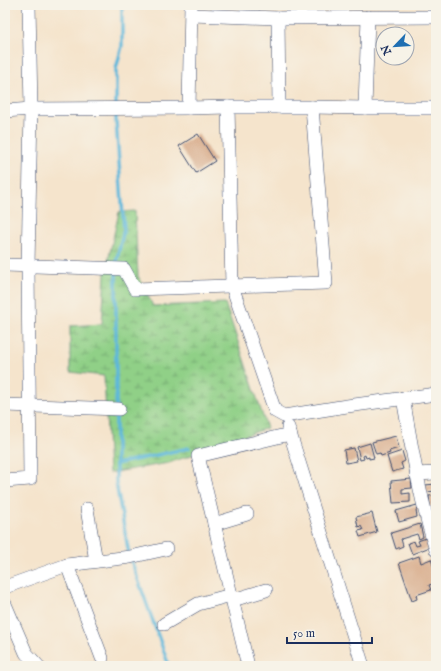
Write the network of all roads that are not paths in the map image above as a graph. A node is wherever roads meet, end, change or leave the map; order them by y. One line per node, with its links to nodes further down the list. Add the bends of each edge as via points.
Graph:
1 (29, 5): 12 (street)
2 (191, 10): 5 (street); 9 (street)
3 (368, 17): 4 (street); 5 (street); 10 (street)
4 (436, 17)
5 (278, 18): 7 (street)
6 (228, 107): 7 (street); 9 (street); 16 (street)
7 (279, 107): 8 (street)
8 (312, 107): 10 (street); 16 (street, via 326,283)
9 (189, 108): 12 (street)
10 (365, 108): 11 (street)
11 (436, 108)
12 (31, 109): 13 (street); 15 (street)
13 (5, 111)
14 (5, 265): 15 (street)
15 (28, 266): 16 (street, via 124,269 135,289); 20 (street)
16 (232, 286): 22 (street, via 275,411)
17 (436, 394): 18 (street)
18 (403, 398): 22 (street); 25 (street)
19 (5, 405): 20 (street)
20 (29, 405): 21 (street); 26 (street, via 30,479)
21 (119, 409)
22 (284, 416): 23 (street)
23 (290, 434): 29 (street, via 198,456); 42 (street)
24 (436, 473): 25 (street)
25 (416, 474): 31 (street)
26 (5, 481)
27 (87, 509): 32 (street)
28 (247, 514): 29 (street)
29 (214, 524): 36 (street)
30 (166, 548): 32 (street, via 130,557)
31 (436, 550)
32 (96, 561): 33 (street)
33 (67, 565): 34 (street); 39 (street)
34 (5, 587)
35 (266, 590): 36 (street)
36 (232, 598): 38 (street, via 198,604); 41 (street)
37 (5, 604): 40 (street, via 26,653)
38 (164, 624)
39 (102, 658)
40 (38, 666)
41 (248, 666)
42 (363, 666)

